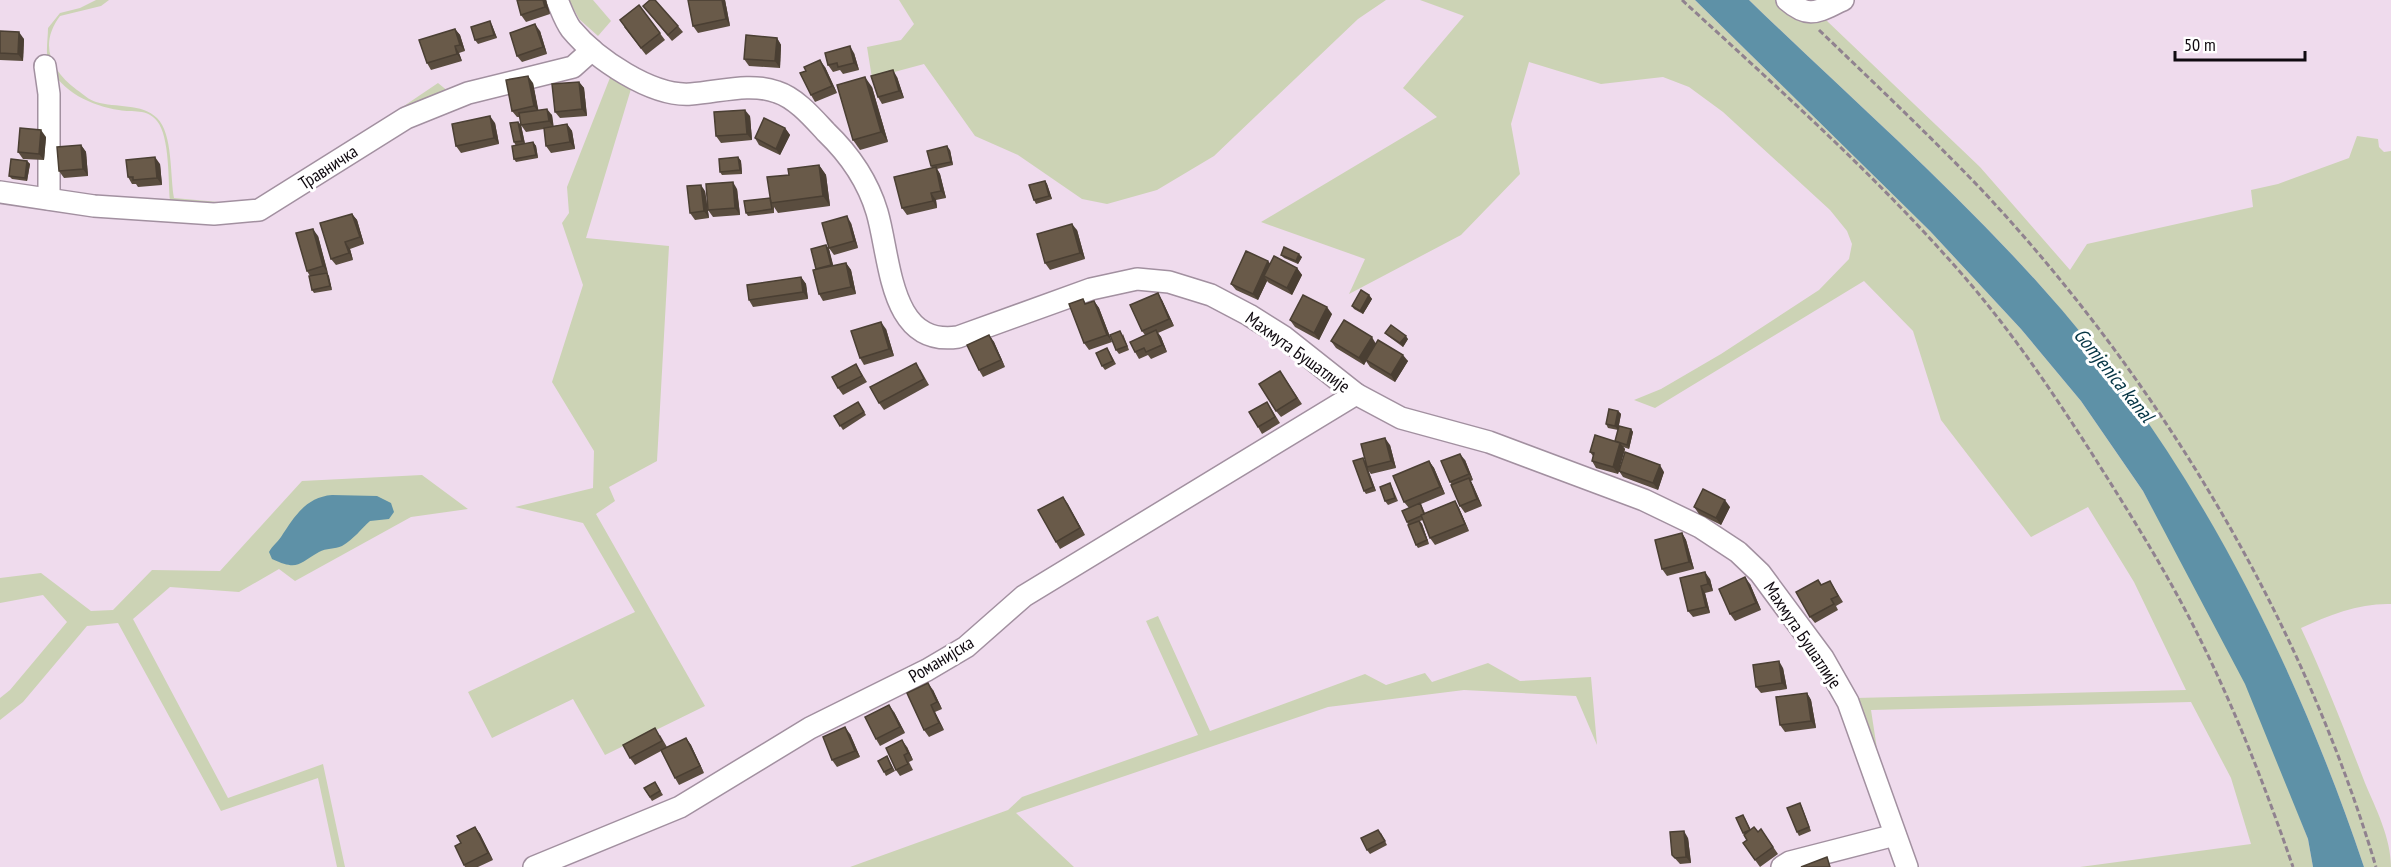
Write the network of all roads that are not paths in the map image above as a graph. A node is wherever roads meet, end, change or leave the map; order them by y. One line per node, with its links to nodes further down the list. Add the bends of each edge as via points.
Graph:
1 (557, 0): 4 (street, Махмута Бушатлије, via 570,27)
2 (1843, 0): 3 (street, via 1812,14)
3 (1793, 5)
4 (592, 50): 7 (street, Травничка, via 573,67 468,93 406,118 260,210 214,214); 8 (street, Махмута Бушатлије, via 648,86 671,95 764,88 779,92 801,107 847,155 863,179 876,211 899,302 908,320 923,334 940,340 958,337 1091,289 1137,279 1169,282 1211,295 1249,315 1284,337)
5 (45, 66): 7 (street, via 49,94)
6 (0, 192): 7 (street, Травничка)
7 (49, 199)
8 (1356, 394): 9 (street, Махмута Бушатлије, via 1401,418 1489,442 1644,500 1700,527 1738,552 1779,595 1848,702); 10 (street, Романијска, via 1024,596 966,648 810,728 680,807)
9 (1895, 835): 11 (street); 12 (street, Махмута Бушатлије)
10 (534, 867)
11 (1782, 867)
12 (1907, 867)

